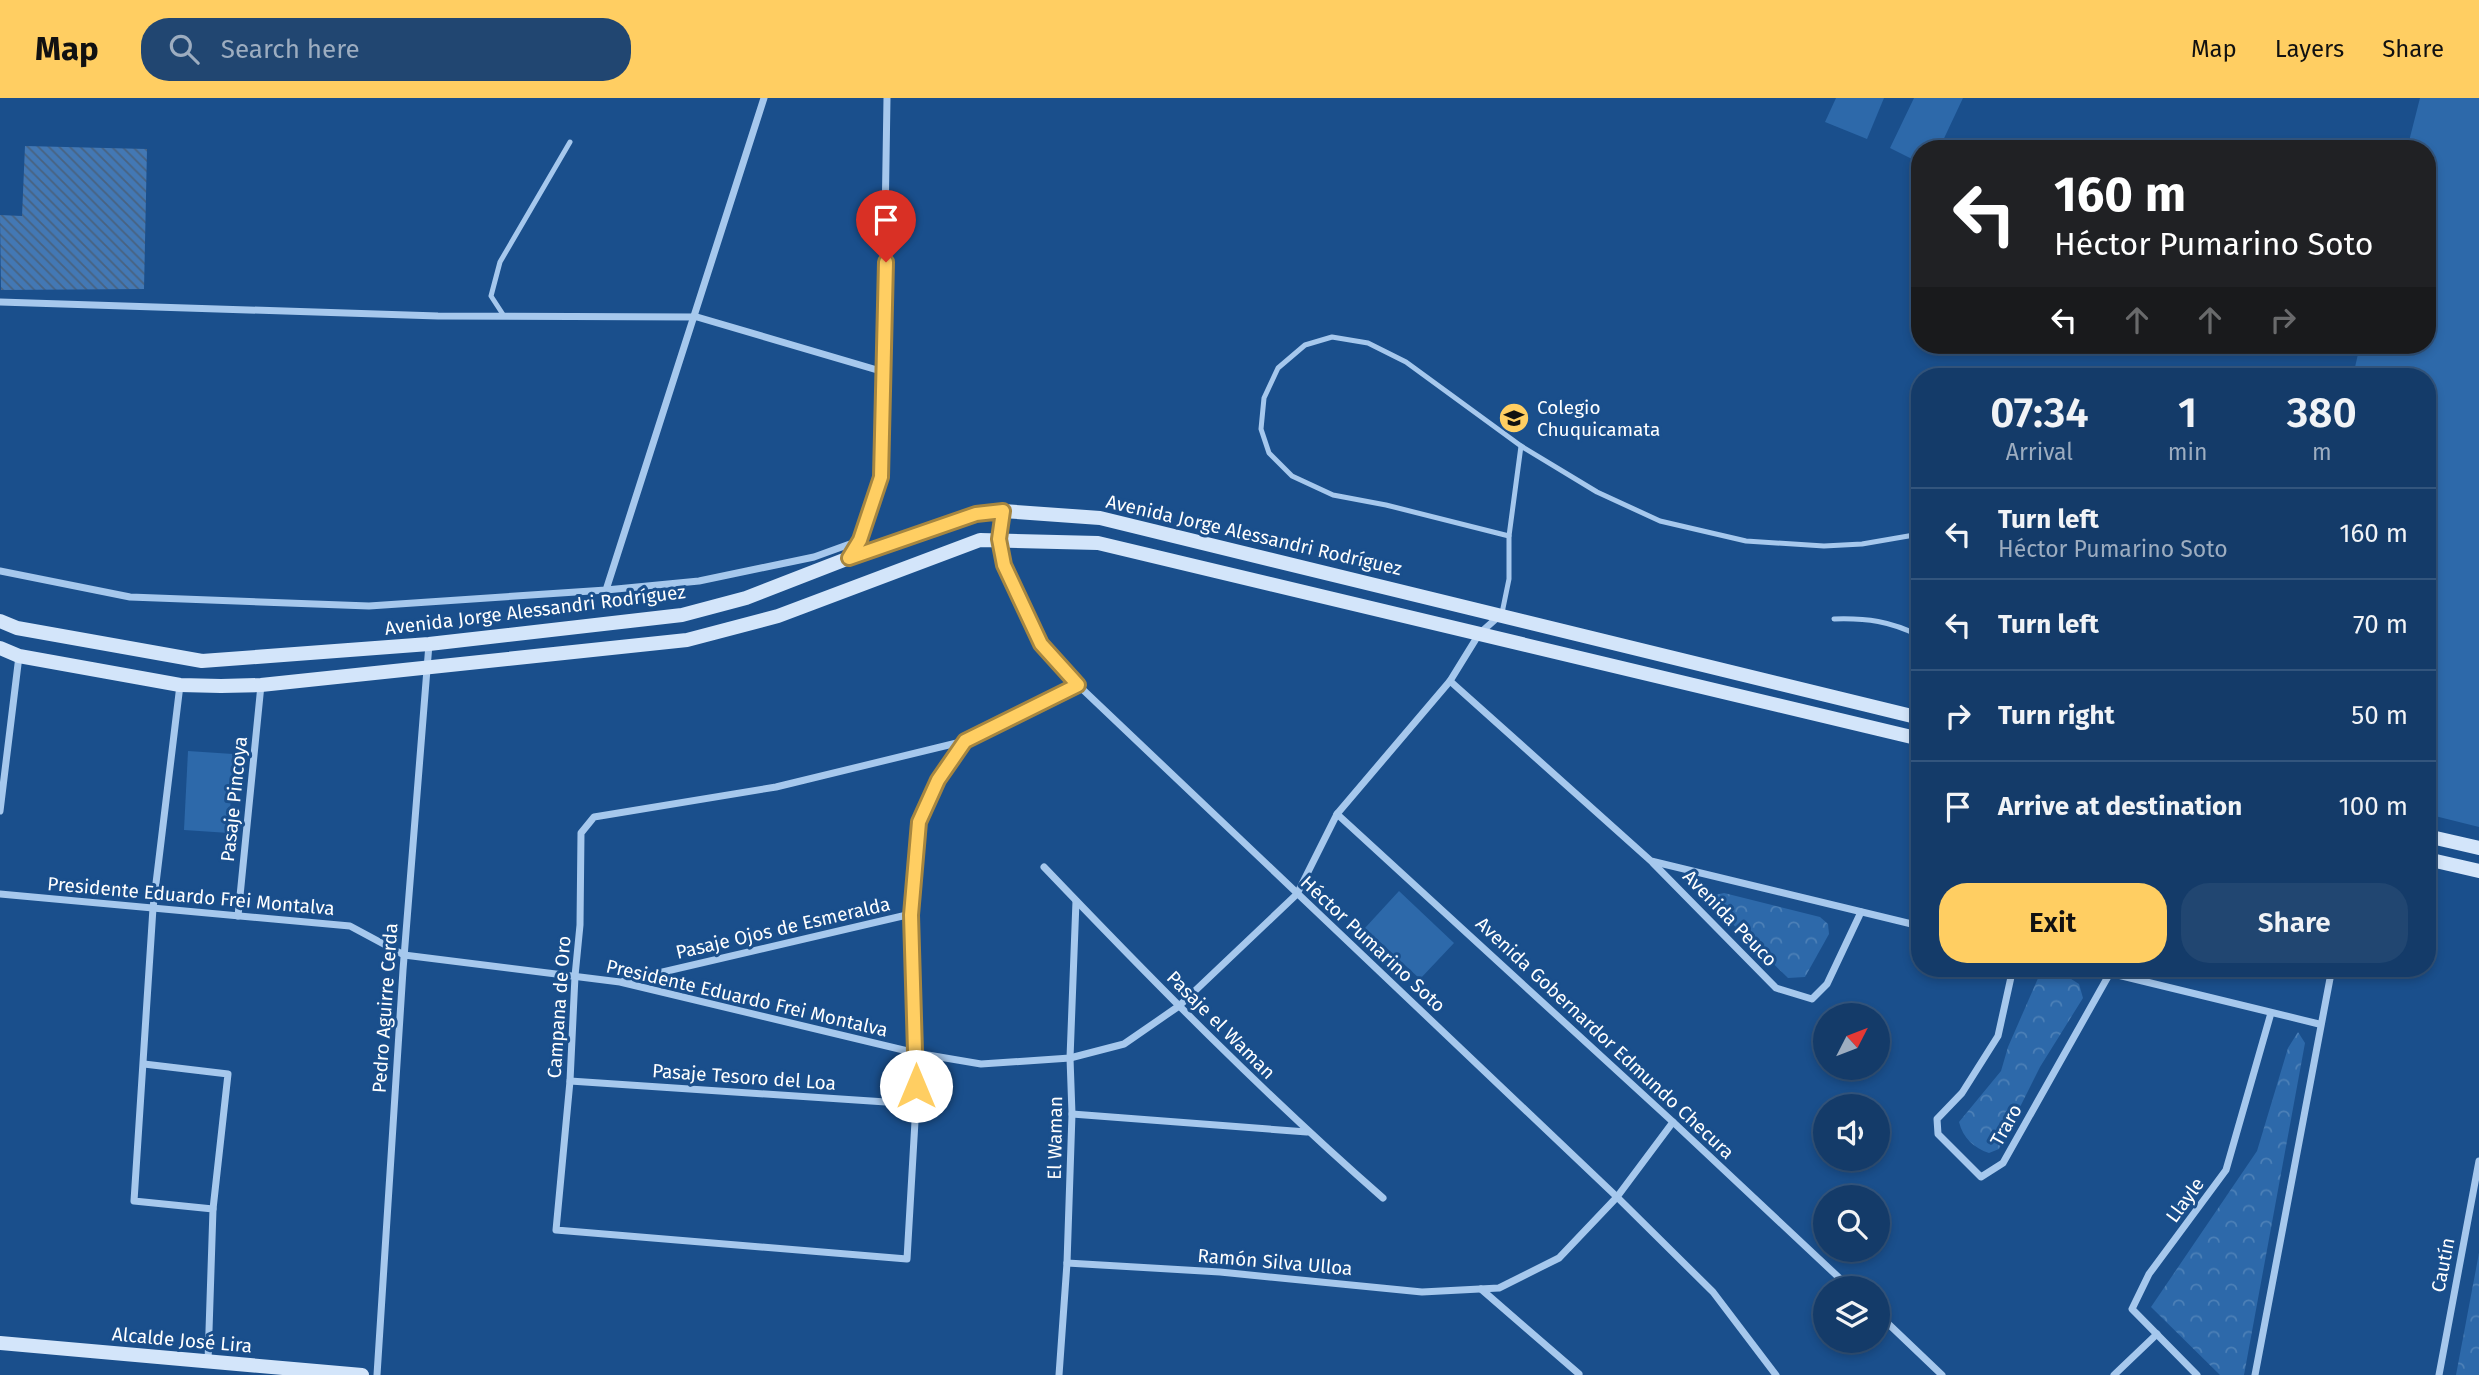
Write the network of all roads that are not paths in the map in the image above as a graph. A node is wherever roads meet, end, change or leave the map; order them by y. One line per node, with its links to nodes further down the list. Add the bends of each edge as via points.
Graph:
1 (764, 98): 6 (street)
2 (887, 98): 7 (street)
3 (570, 142): 5 (lane, via 500,262 491,296)
4 (0, 302): 5 (street)
5 (504, 316): 6 (street)
6 (695, 317): 7 (street); 16 (street)
7 (884, 372): 13 (street, via 881,477)
8 (1521, 446): 10 (lane); 10 (lane, via 1406,362 1368,343 1332,337 1305,345 1278,368 1264,398 1261,429 1269,453 1292,475 1333,495); 11 (lane, via 1597,492 1660,521 1746,541 1824,546)
9 (1003, 511): 12 (street, Héctor Pumarino Soto); 14 (street, Avenida Jorge Alessandri Rodríguez, via 976,514); 17 (street, Avenida Jorge Alessandri Rodríguez, via 1100,518)
10 (1509, 536): 17 (lane, via 1509,579)
11 (1911, 536)
12 (999, 539): 21 (street, via 1098,543); 25 (street, via 980,540 778,616 687,640); 29 (street, Héctor Pumarino Soto, via 1004,565 1041,644)
13 (860, 540): 14 (street); 16 (street, via 814,557 699,581)
14 (849, 558): 22 (street, Avenida Jorge Alessandri Rodríguez, via 746,598 682,615)
15 (0, 571): 16 (street, via 130,597 369,606)
16 (606, 590)
17 (1502, 614): 21 (street, Presidente Eduardo Frei Montalva); 30 (street, Avenida Jorge Alessandri Rodríguez)
18 (1834, 619): 20 (lane, via 1866,618)
19 (0, 621): 22 (street, Avenida Jorge Alessandri Rodríguez, via 17,628 202,661)
20 (1911, 632)
21 (1479, 634): 26 (street, Presidente Eduardo Frei Montalva); 31 (street)
22 (429, 644): 25 (street, Pedro Aguirre Cerda)
23 (0, 648): 24 (street)
24 (19, 656): 27 (street); 35 (street)
25 (427, 667): 28 (street); 51 (street, Pedro Aguirre Cerda)
26 (1450, 681): 36 (street, Presidente Eduardo Frei Montalva); 39 (street, Avenida Peuco)
27 (180, 685): 28 (street); 46 (street)
28 (261, 685): 49 (street, Pasaje Pincoya)
29 (1078, 685): 34 (street, Campana de Oro); 44 (street, Héctor Pumarino Soto)
30 (1819, 695): 31 (lane); 32 (street, Avenida Jorge Alessandri Rodríguez)
31 (1817, 715): 33 (street)
32 (1911, 716)
33 (1911, 737)
34 (965, 741): 48 (street, via 938,780 919,822); 52 (street, Campana de Oro, via 776,787 594,817 582,833)
35 (0, 811)
36 (1337, 814): 44 (street, Presidente Eduardo Frei Montalva); 67 (street, Avenida Gobernardor Edmundo Checura)
37 (2436, 838): 38 (street)
38 (2479, 848)
39 (1651, 861): 47 (street, Avenida Peuco); 47 (street, Avenida Peuco, via 1776,988 1812,999 1827,984)
40 (2436, 861): 42 (street)
41 (1044, 867): 45 (street, Pasaje el Waman)
42 (2479, 872)
43 (0, 894): 46 (street, Presidente Eduardo Frei Montalva)
44 (1297, 894): 58 (street, Presidente Eduardo Frei Montalva); 70 (street, Héctor Pumarino Soto)
45 (1076, 901): 58 (street, Pasaje el Waman); 62 (street, El Waman)
46 (153, 908): 49 (street, Presidente Eduardo Frei Montalva); 63 (street)
47 (1861, 912): 50 (street, Avenida Peuco)
48 (911, 915): 57 (street, Pasaje Ojos de Esmeralda); 61 (street)
49 (238, 916): 51 (street, Presidente Eduardo Frei Montalva, via 350,926)
50 (1911, 924)
51 (404, 955): 52 (street, Presidente Eduardo Frei Montalva); 82 (street, Pedro Aguirre Cerda)
52 (575, 976): 57 (street, Presidente Eduardo Frei Montalva); 64 (street, Campana de Oro)
53 (2011, 977): 54 (street, Traro, via 1998,1036 1962,1093 1937,1119 1938,1134 1981,1177 2003,1163)
54 (2108, 977)
55 (2126, 977): 59 (street)
56 (2330, 977): 60 (street)
57 (620, 982): 61 (street, Presidente Eduardo Frei Montalva)
58 (1179, 1006): 62 (street, Presidente Eduardo Frei Montalva, via 1124,1044); 68 (street, Pasaje el Waman)
59 (2271, 1013): 60 (street); 77 (street, Llayle, via 2226,1170 2149,1274 2133,1309)
60 (2319, 1024): 88 (street)
61 (916, 1053): 62 (street, Presidente Eduardo Frei Montalva, via 981,1064); 65 (street)
62 (1070, 1058): 66 (street, El Waman)
63 (144, 1064): 72 (street, via 134,1201); 72 (street, via 228,1074)
64 (570, 1081): 65 (street, Pasaje Tesoro del Loa); 65 (street, Campana de Oro, via 556,1230 907,1259)
65 (916, 1104)
66 (1072, 1114): 68 (street); 73 (street, El Waman)
67 (1673, 1122): 70 (street, Ramón Silva Ulloa); 74 (street, Avenida Gobernardor Edmundo Checura)
68 (1307, 1132): 71 (street, Pasaje el Waman)
69 (2479, 1161): 89 (street, Cautín)
70 (1618, 1197): 75 (street, Ramón Silva Ulloa, via 1559,1258 1499,1288); 84 (street, Héctor Pumarino Soto, via 1713,1292)
71 (1383, 1198)
72 (213, 1209): 79 (street)
73 (1067, 1263): 75 (street, Ramón Silva Ulloa, via 1422,1292); 83 (street, El Waman)
74 (1837, 1276)
75 (1480, 1289): 80 (street)
76 (1890, 1325): 85 (street)
77 (2157, 1334): 86 (street); 87 (street, Llayle)
78 (0, 1343): 79 (street, Alcalde José Lira)
79 (208, 1361): 81 (street, Alcalde José Lira)
80 (1579, 1374)
81 (362, 1375)
82 (377, 1375)
83 (1059, 1375)
84 (1776, 1375)
85 (1942, 1375)
86 (2114, 1375)
87 (2197, 1375)
88 (2255, 1375)
89 (2439, 1375)

